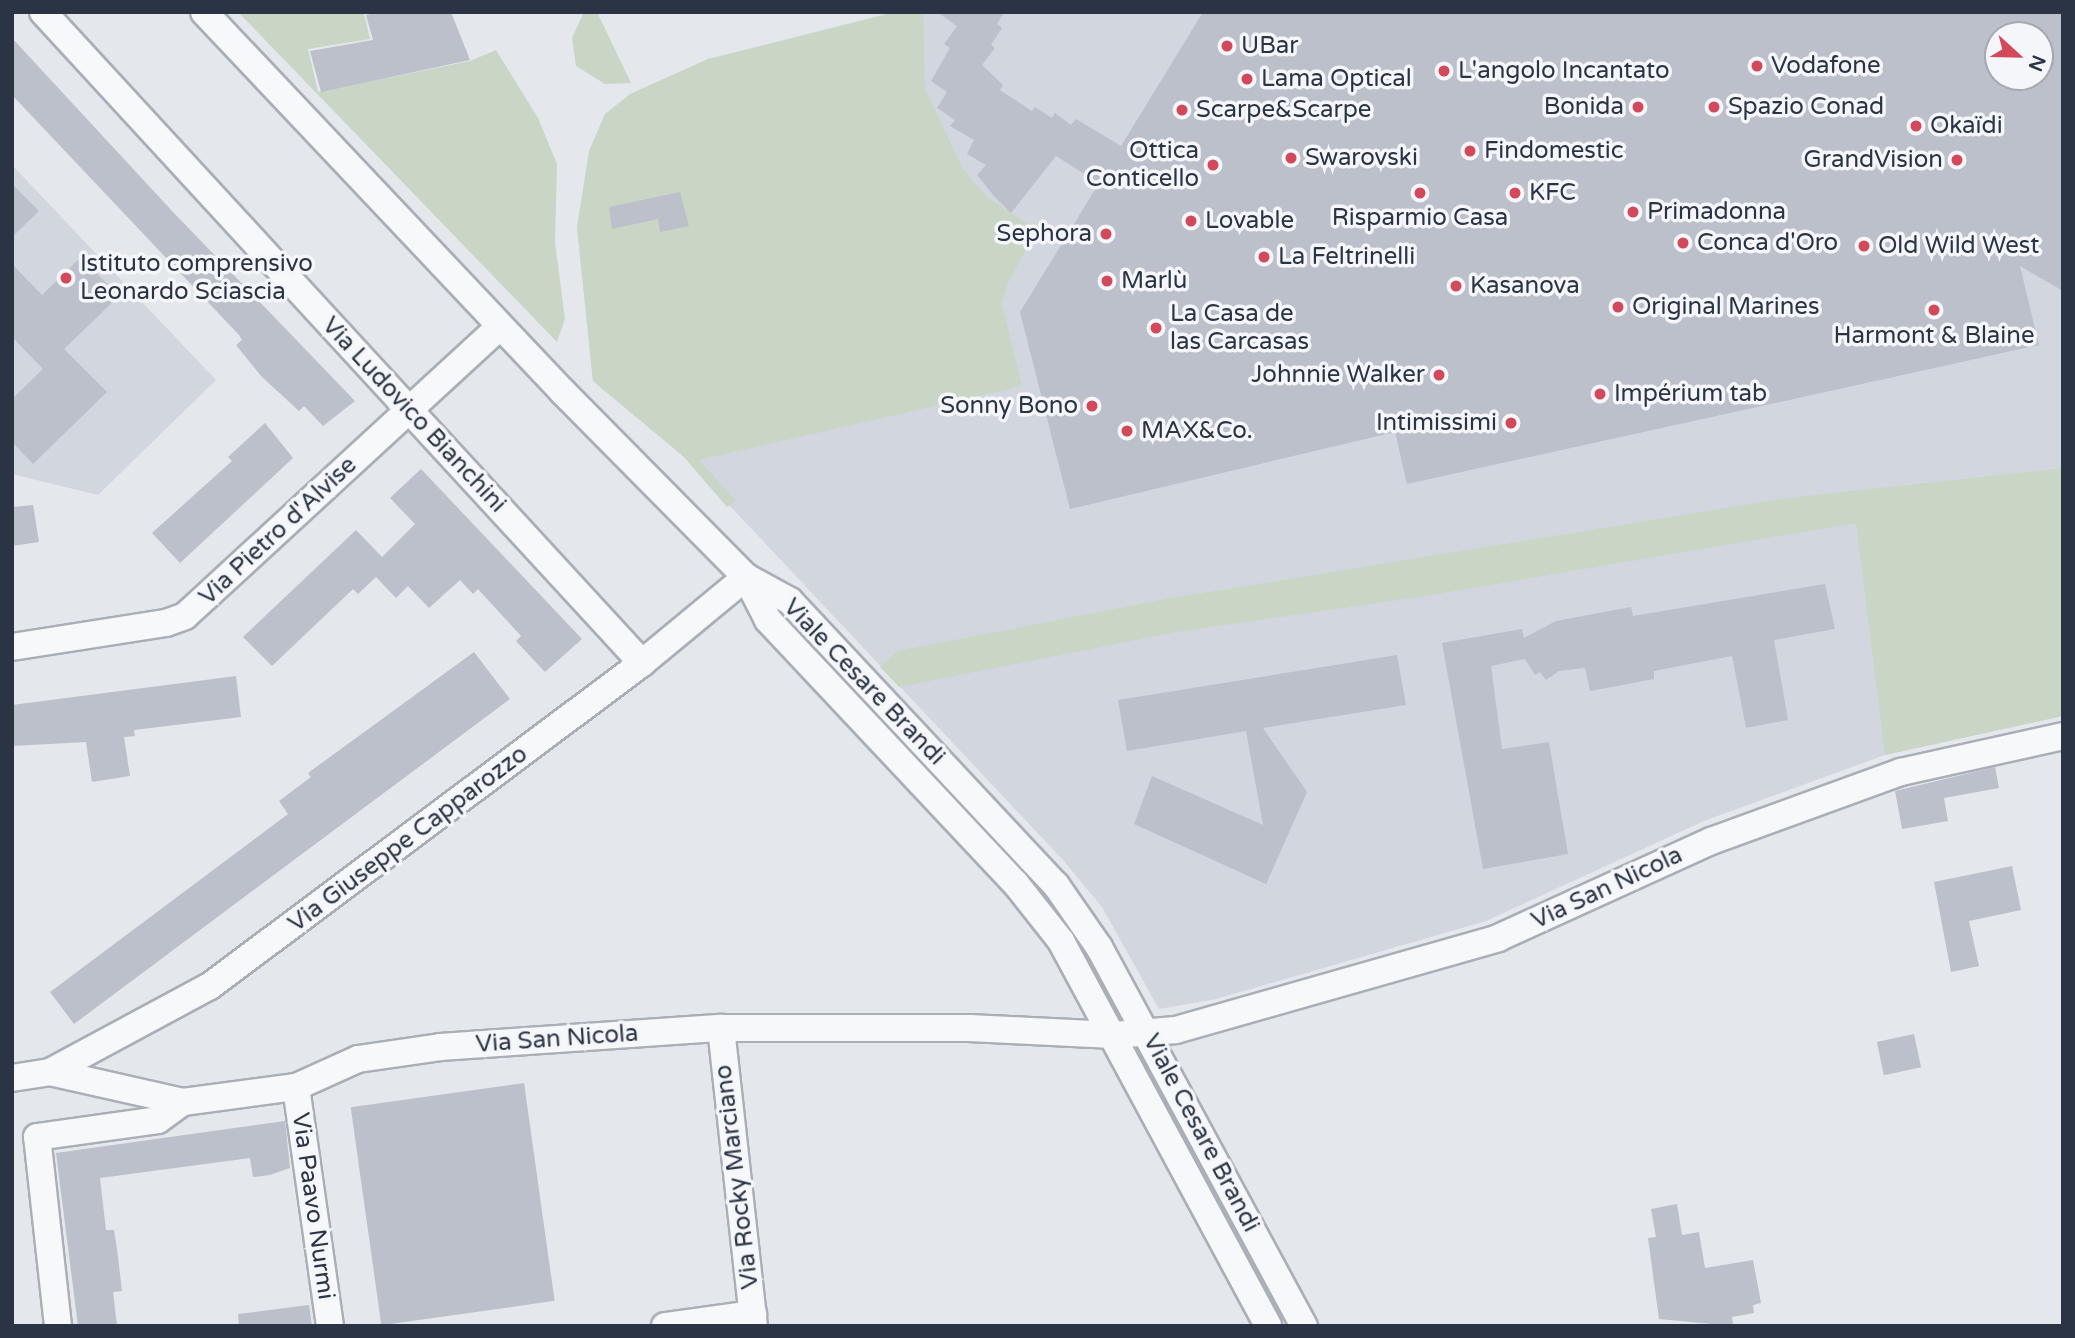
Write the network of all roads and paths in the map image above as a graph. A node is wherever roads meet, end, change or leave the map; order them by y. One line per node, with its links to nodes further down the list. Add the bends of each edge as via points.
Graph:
1 (43, 12): 4 (street, Via Ludovico Bianchini)
2 (204, 12): 3 (street)
3 (500, 327): 4 (street, Via Pietro d'Alvise); 5 (street)
4 (410, 410): 6 (street, Via Pietro d'Alvise, via 185,616 166,623); 7 (street, Via Ludovico Bianchini)
5 (746, 577): 7 (street, Via Giuseppe Capparozzo); 10 (street, Viale Cesare Brandi, via 768,620 1040,911); 11 (street, Viale Cesare Brandi, via 790,601 1028,853 1076,912)
6 (12, 647)
7 (642, 663): 12 (street, Via Giuseppe Capparozzo, via 210,986)
8 (2063, 736): 11 (street, Via San Nicola, via 1901,772 1806,805 1711,841 1498,938)
9 (721, 1028): 10 (street, Via San Nicola, via 969,1028); 14 (street, Via San Nicola, via 440,1047 358,1059); 16 (street, Via Rocky Marciano)
10 (1114, 1035): 11 (street, Via San Nicola); 20 (street, Viale Cesare Brandi)
11 (1148, 1035): 21 (street, Viale Cesare Brandi)
12 (50, 1072): 13 (street, Via San Nicola); 15 (street, Via San Nicola)
13 (12, 1077)
14 (296, 1087): 15 (street, Via San Nicola); 18 (street, Via Paavo Nurmi)
15 (183, 1102): 17 (street, via 158,1120 37,1137)
16 (754, 1320): 19 (street)
17 (58, 1326)
18 (330, 1326)
19 (666, 1326)
20 (1268, 1326)
21 (1304, 1326)

